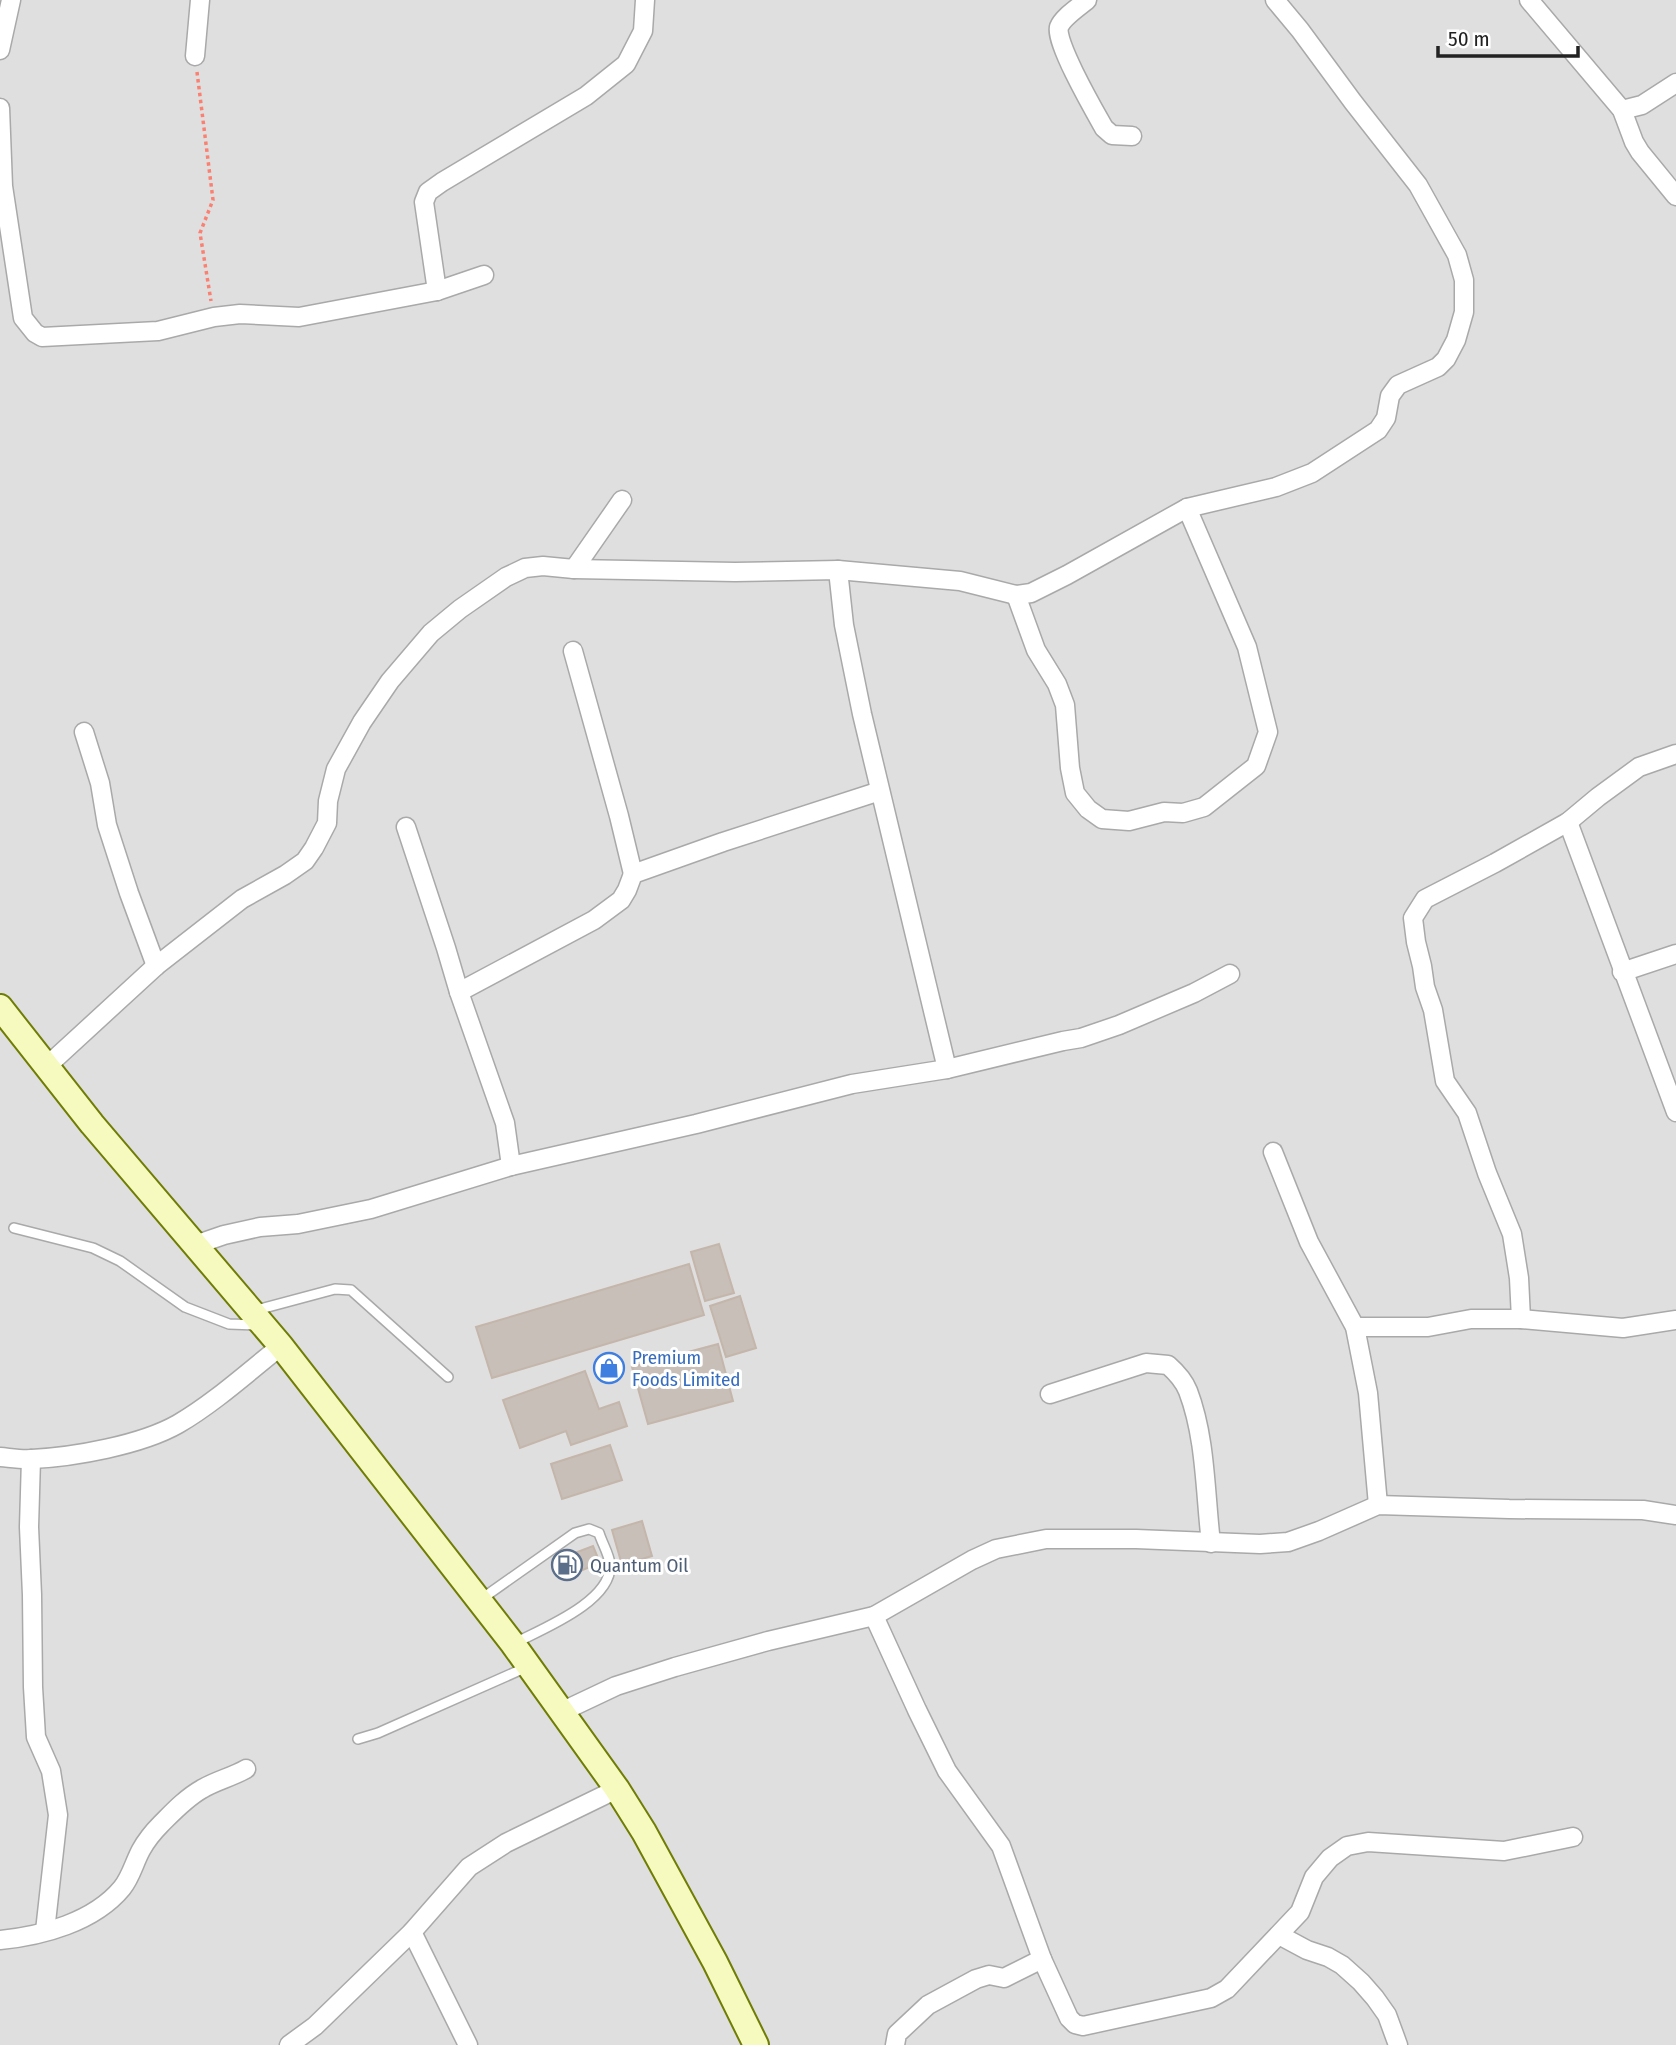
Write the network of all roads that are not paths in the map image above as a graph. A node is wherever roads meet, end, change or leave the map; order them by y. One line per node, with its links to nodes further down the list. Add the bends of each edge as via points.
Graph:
1 (11, 0): 7 (street)
2 (200, 0): 8 (street)
3 (645, 0): 15 (street, via 643,31 626,64 586,96 428,192 424,202)
4 (1087, 0): 12 (street, via 1060,24 1058,34 1104,128 1112,135)
5 (1275, 0): 17 (street, via 1418,185 1457,255 1464,280 1464,312 1446,359 1398,385 1390,396 1387,418 1373,434 1312,473 1276,487)
6 (1529, 0): 11 (street)
7 (0, 50)
8 (195, 56)
9 (1676, 83): 11 (street, via 1642,105)
10 (0, 108): 15 (street, via 5,200 23,318 42,337 158,331 240,314 299,317)
11 (1622, 110): 13 (street, via 1634,142)
12 (1132, 136)
13 (1676, 196)
14 (484, 275): 15 (street)
15 (437, 291)
16 (622, 500): 18 (street)
17 (1186, 508): 20 (street, via 1067,575 1031,593); 20 (street, via 1247,647 1268,732 1256,766 1204,807 1129,821 1102,819 1088,809 1075,793 1065,705 1058,684 1036,650)
18 (574, 569): 19 (street); 29 (street, via 525,568 431,633 390,681 336,769 327,823 305,861 242,899)
19 (838, 570): 20 (street, via 960,581); 24 (street, via 844,625)
20 (1016, 595)
21 (573, 651): 27 (street)
22 (84, 732): 29 (street, via 107,825)
23 (1676, 754): 25 (street, via 1639,767)
24 (880, 791): 27 (street); 35 (street)
25 (1568, 822): 30 (street); 42 (street, via 1425,899 1413,918 1445,1081 1467,1113 1512,1234)
26 (406, 827): 32 (street)
27 (633, 874): 32 (street, via 621,900 594,920)
28 (1676, 954): 30 (street)
29 (156, 966): 34 (street)
30 (1622, 972): 36 (street)
31 (1230, 974): 35 (street, via 1175,1002 1081,1038)
32 (459, 992): 38 (street, via 505,1123)
33 (0, 1007): 34 (main road)
34 (46, 1067): 40 (main road)
35 (947, 1069): 38 (street, via 852,1084)
36 (1676, 1112)
37 (1273, 1152): 44 (street, via 1309,1242)
38 (511, 1166): 40 (street, via 371,1209 260,1227)
39 (14, 1228): 41 (lane, via 93,1248 120,1261 185,1307 229,1325)
40 (195, 1245): 41 (main road)
41 (257, 1318): 45 (main road); 46 (lane, via 335,1289 351,1290)
42 (1521, 1319): 43 (street, via 1623,1328); 44 (street, via 1471,1319 1428,1327)
43 (1676, 1320)
44 (1355, 1327): 50 (street, via 1368,1393)
45 (281, 1346): 49 (street, via 213,1400 141,1441); 53 (main road)
46 (448, 1377)
47 (1050, 1394): 52 (street, via 1146,1363 1168,1364 1187,1389 1199,1430)
48 (0, 1457): 49 (street)
49 (31, 1459): 62 (street, via 36,1737 51,1772 58,1815)
50 (1378, 1505): 51 (street, via 1643,1510); 52 (street, via 1288,1542)
51 (1676, 1515)
52 (1211, 1543): 54 (street, via 1046,1539 996,1549)
53 (479, 1601): 55 (main road); 55 (lane, via 575,1533 589,1529 598,1533 610,1562 609,1577 600,1591 581,1607)
54 (874, 1616): 57 (street, via 675,1667 616,1686); 66 (street, via 947,1771 1000,1846)
55 (513, 1644): 56 (main road)
56 (528, 1667): 57 (main road); 58 (lane)
57 (561, 1712): 60 (main road)
58 (358, 1739)
59 (246, 1769): 62 (street, via 203,1788 168,1817 142,1849 121,1889 98,1909)
60 (617, 1789): 63 (street, via 506,1843 469,1867); 69 (main road)
61 (1573, 1837): 64 (street, via 1504,1851 1368,1842 1347,1846 1330,1857 1314,1877 1300,1912)
62 (45, 1931): 65 (street)
63 (412, 1932): 67 (street, via 315,2026); 68 (street)
64 (1279, 1935): 66 (street, via 1227,1990 1211,1998 1083,2026 1069,2018); 71 (street, via 1342,1965 1361,1982 1387,2015)
65 (0, 1940)
66 (1042, 1959): 70 (street, via 1004,1978 989,1975 976,1979 928,2005 897,2034)
67 (289, 2045)
68 (468, 2045)
69 (756, 2045)
70 (895, 2045)
71 (1398, 2045)

